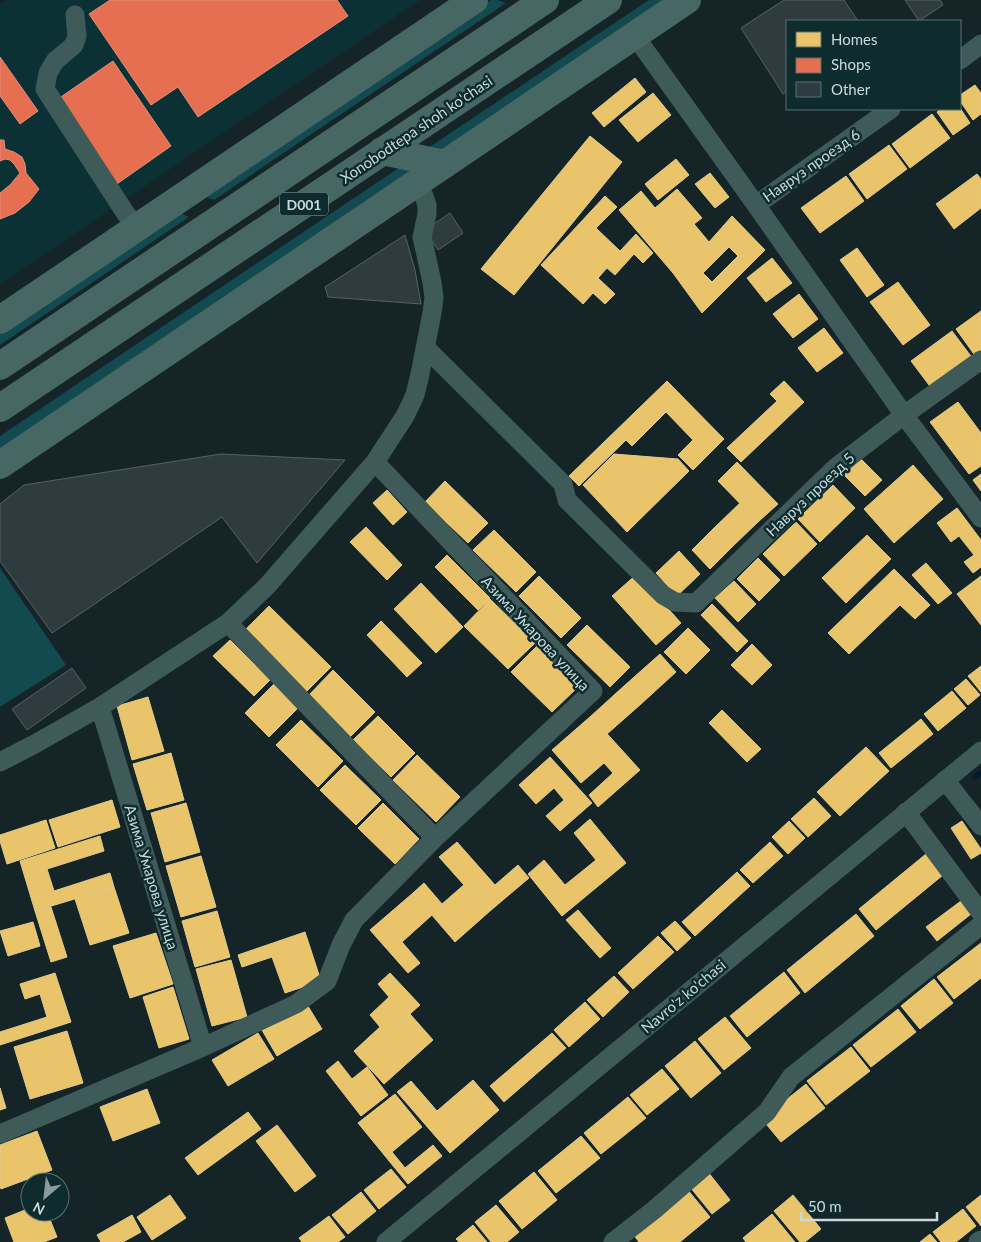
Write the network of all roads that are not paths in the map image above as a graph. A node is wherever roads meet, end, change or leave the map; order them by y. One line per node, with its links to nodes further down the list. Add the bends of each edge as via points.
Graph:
1 (474, 0): 14 (highway)
2 (545, 0): 15 (highway, D001)
3 (608, 0): 10 (highway, Xonobodtepa shoh ko'chasi / D001)
4 (687, 0): 6 (highway)
5 (75, 15): 16 (street, via 77,36 74,45 55,61 48,73 45,89)
6 (635, 36): 11 (highway); 13 (street)
7 (981, 44): 8 (street)
8 (961, 59)
9 (890, 110): 13 (street, Навруз проезд 6)
10 (382, 151): 11 (highway); 21 (highway, Xonobodtepa shoh ko'chasi / D001)
11 (445, 164): 12 (highway)
12 (416, 184): 18 (street, via 427,205 422,236 434,298); 24 (highway)
13 (756, 205): 22 (street)
14 (168, 206): 15 (highway); 16 (highway)
15 (235, 208): 20 (highway, D001)
16 (137, 227): 17 (highway)
17 (0, 320)
18 (425, 348): 22 (street, Навруз проезд 5, via 563,484 567,500 663,596 676,602 696,603 835,468); 23 (street, via 415,395)
19 (981, 360): 22 (street, Навруз проезд 5)
20 (0, 366)
21 (0, 408)
22 (904, 415): 25 (street)
23 (375, 462): 26 (street, via 273,579); 33 (street, Азима Умарова улица, via 593,691)
24 (0, 465)
25 (981, 518)
26 (228, 623): 27 (street); 33 (street)
27 (100, 707): 29 (street); 36 (street, Азима Умарова улица)
28 (981, 751): 30 (street, Navro'z ko'chasi)
29 (0, 762)
30 (946, 780): 31 (street, Navro'z ko'chasi); 32 (street)
31 (906, 812): 34 (street); 39 (street, Navro'z ko'chasi)
32 (981, 826)
33 (435, 838): 36 (street, Азима Умарова улица, via 354,920 327,981 296,1004)
34 (981, 913)
35 (981, 925): 40 (street, via 791,1077 767,1112)
36 (204, 1047): 37 (street, Азима Умарова улица)
37 (0, 1134)
38 (981, 1240): 41 (street)
39 (386, 1242)
40 (613, 1242)
41 (978, 1242)

